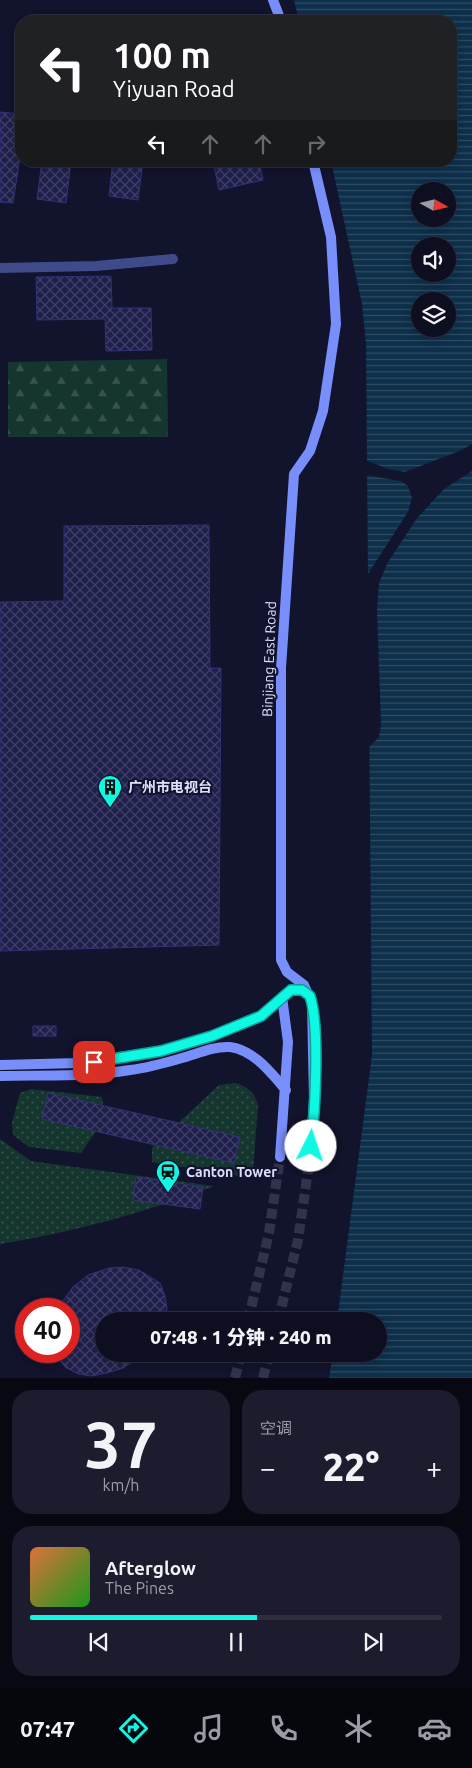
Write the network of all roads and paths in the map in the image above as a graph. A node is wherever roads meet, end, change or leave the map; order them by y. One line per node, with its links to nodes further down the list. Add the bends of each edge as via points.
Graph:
1 (272, 0): 2 (street)
2 (280, 15)
3 (314, 167): 6 (street, Binjiang East Road, via 331,237 336,324 323,411 310,451 294,474 281,668 280,759 281,960 287,972 304,985)
4 (173, 259): 5 (street, via 96,266)
5 (0, 268)
6 (310, 996): 7 (street, via 306,991 296,989); 12 (street, via 314,1100)
7 (282, 997): 8 (street, via 272,1010 248,1023 161,1051 79,1063); 10 (street, via 288,1042)
8 (0, 1064)
9 (0, 1076): 10 (street, via 76,1075 129,1070 229,1047 252,1056)
10 (286, 1090): 11 (street)
11 (280, 1157)
12 (310, 1157)

